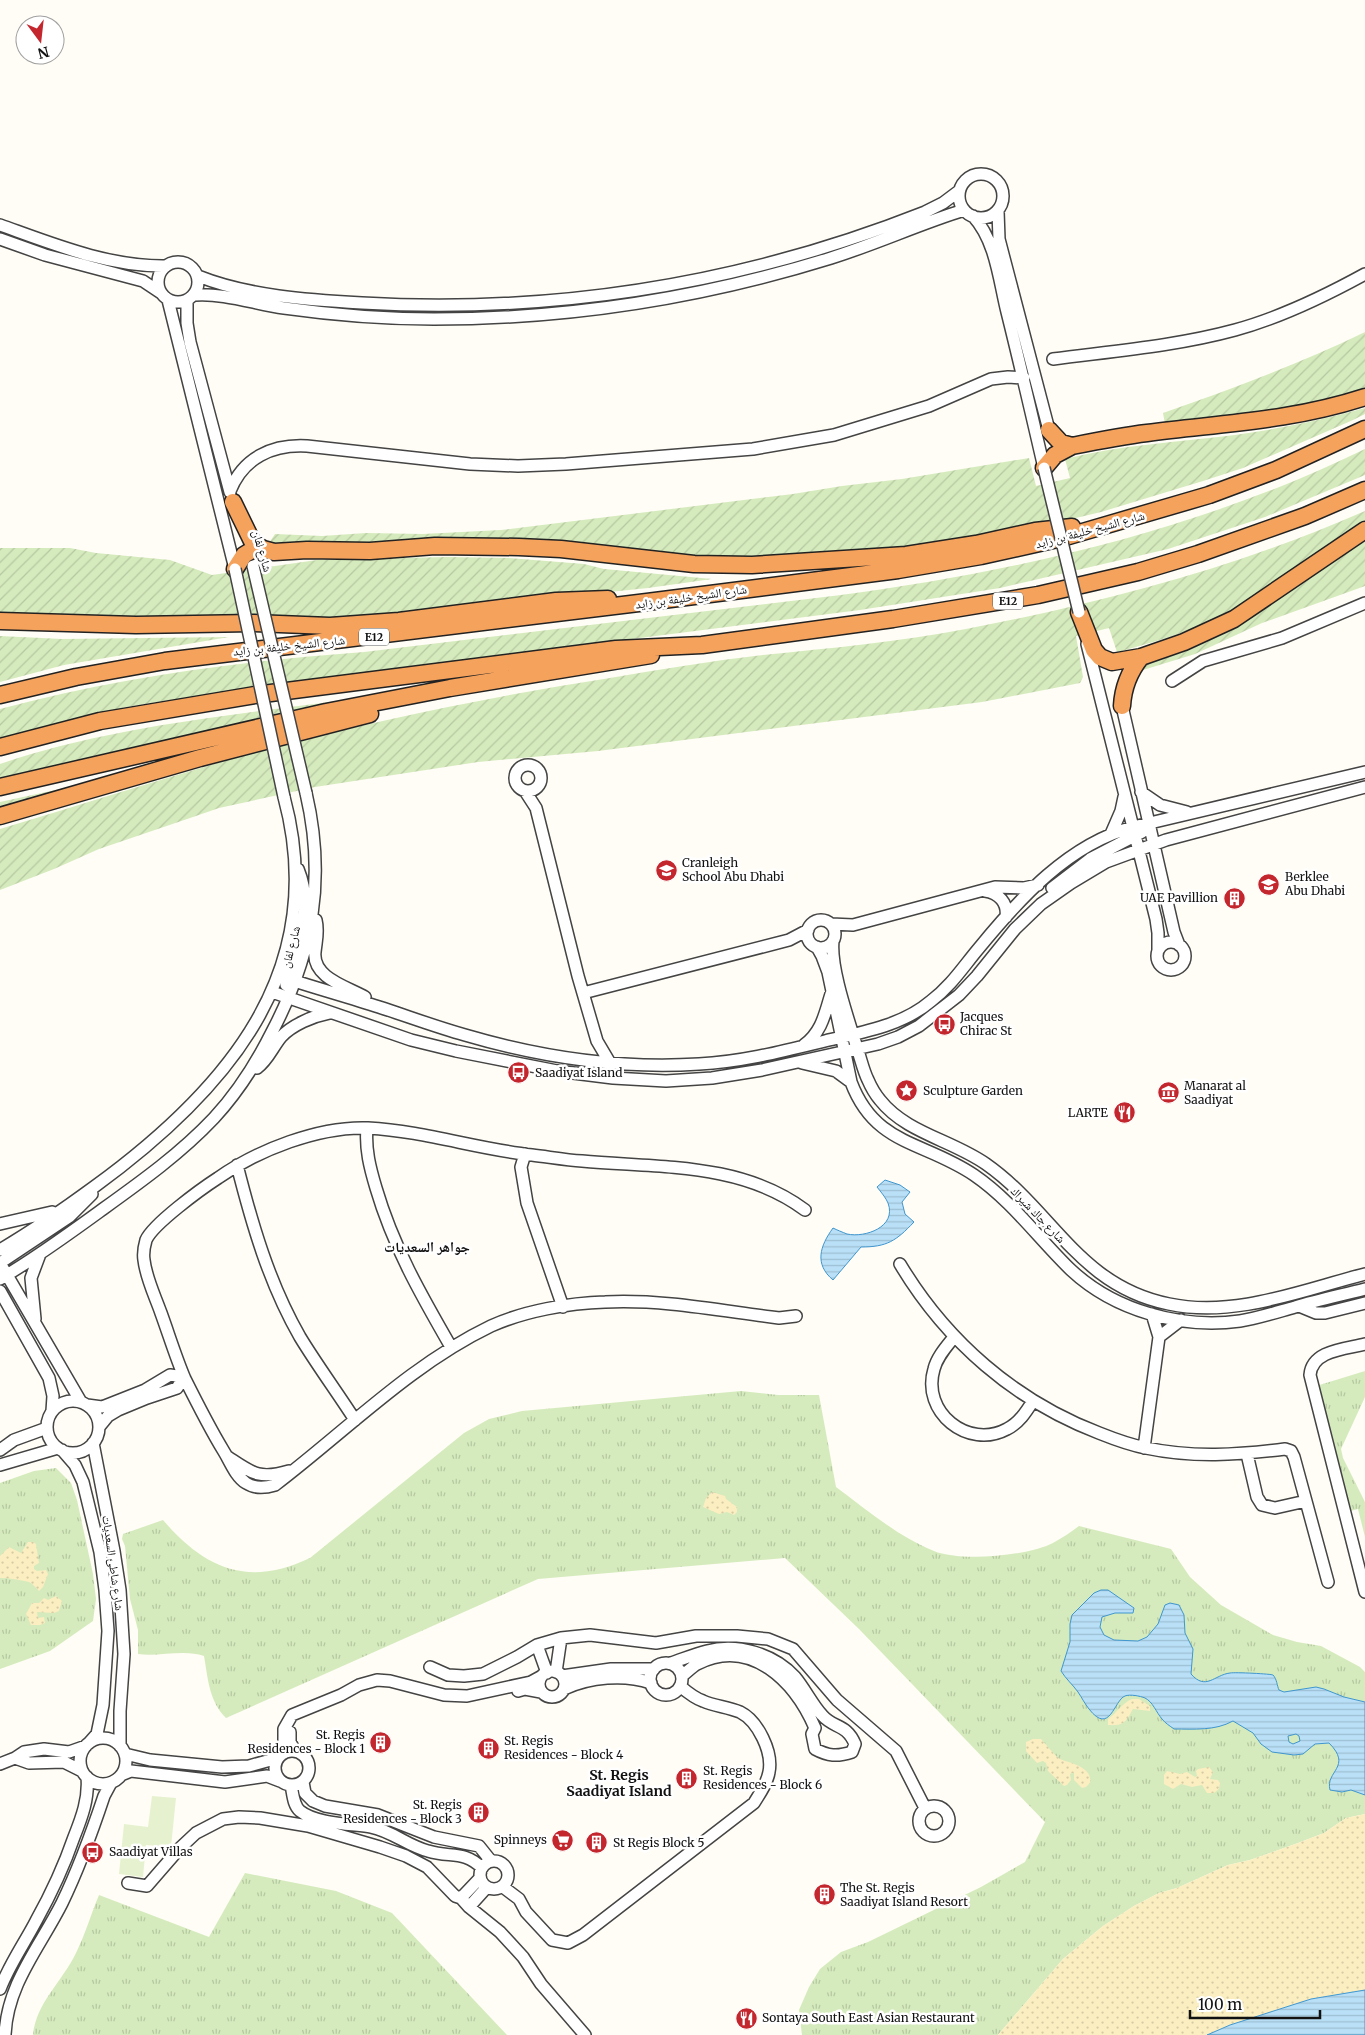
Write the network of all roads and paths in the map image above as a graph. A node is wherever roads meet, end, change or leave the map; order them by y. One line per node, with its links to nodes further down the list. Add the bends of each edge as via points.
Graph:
1 (959, 191): 2 (street, via 971,175 991,176 999,182 1003,192 1003,202); 3 (street, via 960,202); 8 (street, via 943,203 915,216 802,254 648,290 582,299 467,306 344,302 278,295)
2 (998, 211): 3 (street, via 984,218); 15 (street, via 999,239)
3 (969, 213): 10 (street, via 777,274 684,296 581,312 508,317 397,318 311,312 213,295); 12 (street, via 983,229 992,252)
4 (0, 225): 6 (street, via 113,261 137,266)
5 (0, 240): 9 (street, via 138,280)
6 (166, 266): 8 (street, via 184,262); 9 (street, via 158,278)
7 (1365, 274): 11 (street, via 1289,310 1237,330)
8 (198, 276): 10 (street, via 199,286)
9 (164, 296): 10 (street, via 177,303); 23 (street, شارع لفان)
10 (191, 298): 19 (street, via 187,323 190,342)
11 (1053, 359)
12 (1024, 378): 17 (street); 19 (street, via 991,380 922,408 834,435 753,448 518,466 285,446 269,450 252,460 238,474)
13 (1365, 397): 16 (highway, via 1280,418 1146,433)
14 (1365, 429): 20 (highway, شارع الشيخ خليفة بن زايد / E12, via 1231,488)
15 (1049, 430): 16 (highway, via 1056,440)
16 (1072, 446): 17 (highway, via 1056,455)
17 (1044, 468): 26 (street, bridge)
18 (1365, 490): 28 (highway, E12, via 1234,542 1107,580 948,610)
19 (231, 496): 22 (highway)
20 (1102, 527): 22 (highway, via 1049,529 953,549 898,556 752,565 694,564 540,548 453,546 370,551 307,550); 24 (highway, شارع الشيخ خليفة بن زايد / E12, via 940,564)
21 (1365, 530): 29 (highway, via 1234,619)
22 (253, 555): 23 (highway, via 241,559); 53 (street, شارع لفان, bridge, via 306,792 315,848)
23 (235, 569): 63 (street, شارع لفان, bridge, via 291,828 294,863 292,916 285,958)
24 (647, 602): 27 (highway, via 574,599 399,621 330,626); 32 (highway, شارع الشيخ خليفة بن زايد / E12, via 165,661)
25 (1365, 603): 30 (street, via 1282,638 1203,662)
26 (1079, 612): 29 (highway, via 1097,654 1105,660 1120,662); 41 (street)
27 (0, 621)
28 (702, 645): 31 (highway); 34 (highway, E12, via 616,649 256,695 118,717)
29 (1141, 657): 33 (highway, via 1125,683)
30 (1172, 681)
31 (491, 682): 37 (highway, via 326,712); 44 (highway, via 200,758)
32 (0, 695)
33 (1122, 706): 40 (street)
34 (0, 747)
35 (1365, 772): 43 (street)
36 (540, 785): 39 (street); 39 (street, via 541,776 537,768 523,766 515,777 517,786); 42 (street)
37 (0, 787)
38 (1365, 788): 48 (street)
39 (525, 791): 42 (street)
40 (1140, 792): 43 (street, via 1168,808); 45 (street)
41 (1124, 793): 46 (street); 47 (street, via 1121,811)
42 (536, 808): 65 (street)
43 (1194, 812): 45 (street)
44 (0, 816)
45 (1148, 824): 46 (street, via 1143,831); 48 (street)
46 (1134, 832): 47 (street); 49 (street); 52 (street, via 1078,867 1052,888)
47 (1111, 834): 50 (street, via 1073,856)
48 (1153, 844): 49 (street); 60 (street)
49 (1138, 849): 52 (street, via 1096,867); 62 (street, via 1157,926)
50 (1038, 885): 51 (street); 54 (street)
51 (985, 891): 54 (street, via 1002,899); 56 (street)
52 (1041, 904): 70 (street, via 946,1007 908,1032 887,1041)
53 (313, 915): 63 (street, شارع لفان, via 308,939); 67 (street, via 318,930 314,955 317,965 334,983 363,996)
54 (1006, 917): 70 (street, via 952,983 926,1005)
55 (831, 924): 56 (street); 57 (street, via 824,920 816,921); 59 (street, via 835,931)
56 (853, 925): 59 (street)
57 (808, 930): 58 (street); 61 (street, via 808,938)
58 (789, 940): 61 (street); 65 (street)
59 (833, 940): 61 (street, via 824,947); 70 (street, شارع جاك شيراك, via 833,957)
60 (1179, 945): 62 (street, via 1166,944); 62 (street, via 1184,951 1184,959 1172,970 1160,964)
61 (815, 946): 64 (street, شارع جاك شيراك, via 824,961)
62 (1158, 951)
63 (287, 979): 66 (street, شارع لفان); 66 (street, شارع لفان); 67 (street)
64 (832, 992): 70 (street, شارع جاك شيراك); 71 (street, via 816,1035)
65 (583, 993): 69 (street)
66 (281, 996): 68 (street); 75 (street, شارع لفان); 78 (street, via 275,1016 241,1075); 82 (street, شارع لفان, via 202,1096 148,1146)
67 (375, 1006): 72 (street, via 484,1040)
68 (330, 1013): 75 (street, via 311,1018 286,1033 264,1061); 76 (street, via 432,1046 557,1071 641,1080 691,1080)
69 (596, 1037): 72 (street); 74 (street)
70 (849, 1044): 71 (street); 73 (street); 76 (street, via 754,1066); 77 (street, شارع جاك شيراك); 90 (street, شارع جاك شيراك, via 879,1099 894,1114 986,1164 1014,1187 1090,1266 1146,1298 1188,1307 1230,1308)
71 (798, 1048): 74 (street, via 700,1064 654,1066)
72 (582, 1059): 74 (street)
73 (798, 1062): 76 (street); 77 (street, via 836,1070)
74 (610, 1063)
75 (251, 1071): 78 (street, شارع لفان)
76 (733, 1075)
77 (851, 1082): 98 (street, شارع جاك شيراك, via 864,1109 886,1131 972,1173 996,1192 1089,1285 1124,1304)
78 (235, 1093): 87 (street, شارع لفان, via 199,1133 159,1167)
79 (367, 1128): 80 (street); 81 (street, via 330,1131 288,1143); 105 (street, via 365,1146 394,1242)
80 (525, 1154): 84 (street, via 716,1172 787,1197); 97 (street, via 521,1167 527,1203)
81 (237, 1165): 106 (street, via 192,1196 151,1232 144,1248 147,1273); 110 (street, via 250,1217 268,1268 300,1336)
82 (100, 1183): 83 (street, شارع لفان); 88 (street, via 69,1216)
83 (61, 1210): 85 (street); 86 (street, شارع لفان)
84 (805, 1210)
85 (0, 1224)
86 (0, 1250)
87 (40, 1254): 91 (street, شارع لفان); 101 (street, via 31,1278)
88 (0, 1263): 91 (street)
89 (900, 1264): 102 (street, via 924,1303)
90 (1365, 1274)
91 (4, 1277): 101 (street)
92 (1365, 1289): 96 (street, شارع جاك شيراك)
93 (0, 1291): 95 (street)
94 (1365, 1304): 96 (street, via 1326,1313 1316,1313)
95 (4, 1305): 109 (street, via 49,1378 54,1396)
96 (1299, 1306): 100 (street, شارع جاك شيراك, via 1226,1322)
97 (563, 1307): 99 (street, via 605,1302 652,1303 778,1318); 105 (street, via 518,1316)
98 (1152, 1314): 100 (street, شارع جاك شيراك); 103 (street)
99 (796, 1316)
100 (1181, 1320): 103 (street)
101 (35, 1323): 108 (street)
102 (954, 1337): 107 (street); 107 (street, via 937,1361 932,1384 937,1406 952,1425 975,1435 1001,1432 1022,1418)
103 (1159, 1337): 115 (street)
104 (1365, 1344): 123 (street, via 1319,1357 1312,1365 1310,1375)
105 (451, 1347): 110 (street)
106 (184, 1377): 108 (street, via 170,1375 145,1390 102,1407); 110 (street, via 226,1456 259,1475 295,1470); 111 (street, via 177,1388 118,1410)
107 (1033, 1401): 115 (street, via 1087,1428)
108 (84, 1403): 109 (street, via 65,1402); 111 (street, via 94,1411)
109 (52, 1411): 112 (street)
110 (355, 1420)
111 (99, 1427): 114 (street)
112 (47, 1428): 113 (street); 116 (street, via 48,1435)
113 (14, 1440): 117 (street); 119 (street)
114 (93, 1443): 116 (street, via 79,1452); 137 (street, شارع شاطئ السعديات, via 120,1590 124,1654 120,1711)
115 (1144, 1448): 118 (street, via 1212,1455)
116 (60, 1449): 119 (street); 136 (street, شارع شاطئ السعديات, via 75,1465 83,1482 100,1552 105,1590 108,1631 103,1705 97,1734)
117 (0, 1450)
118 (1247, 1454): 121 (street, via 1285,1448 1291,1451); 121 (street, via 1257,1497 1262,1505 1276,1508)
119 (21, 1459): 120 (street)
120 (0, 1465)
121 (1306, 1501): 122 (street)
122 (1328, 1582)
123 (1365, 1592)
124 (561, 1638): 125 (street); 129 (street); 146 (street, via 590,1635 656,1643 696,1636 737,1636 768,1639 793,1649 838,1700 896,1751)
125 (537, 1645): 127 (street, via 483,1674 448,1675); 129 (street)
126 (671, 1663): 128 (street, via 661,1663); 130 (street, via 678,1668); 134 (street, via 719,1649 754,1652 781,1665 795,1677)
127 (430, 1667)
128 (654, 1669): 129 (street); 131 (street)
129 (552, 1674): 132 (street, via 565,1684); 133 (street, via 540,1682); 138 (street, via 467,1696 444,1695 390,1681 376,1680 359,1685 292,1715 284,1729)
130 (681, 1681): 131 (street, via 672,1693 662,1694); 135 (street, via 697,1664 718,1657 756,1660 777,1673 792,1689); 150 (street, via 704,1702 741,1713 762,1739 769,1757 769,1771 765,1786 754,1803 583,1935 568,1943 552,1940 526,1912 519,1899)
131 (651, 1683): 132 (street, via 615,1678 588,1681)
132 (564, 1689): 133 (street, via 556,1696)
133 (542, 1692): 138 (street, via 525,1689 474,1703 452,1703 388,1687 370,1689 302,1716 290,1731)
134 (828, 1722): 135 (street); 135 (street, via 851,1734 855,1744 852,1752 839,1756 815,1749 812,1734)
135 (815, 1728)
136 (88, 1745): 137 (street, via 95,1740 109,1739); 139 (street, via 68,1752 44,1749 24,1752); 141 (street, via 81,1758)
137 (122, 1750): 138 (street, via 150,1760 222,1767 249,1766); 142 (street, via 126,1761)
138 (286, 1754): 143 (street, via 275,1772); 145 (street, via 305,1756 309,1761 309,1773)
139 (15, 1758): 140 (street); 141 (street, via 29,1763 64,1762)
140 (0, 1764)
141 (84, 1774): 144 (street, via 100,1784); 152 (street, via 85,1807 71,1846 42,1911)
142 (122, 1775): 143 (street, via 131,1771 225,1782 267,1776); 144 (street)
143 (280, 1781): 145 (street)
144 (111, 1783): 153 (street, via 70,1886 13,1992 6,2015)
145 (297, 1784): 147 (street, via 295,1803 313,1817 386,1831 428,1851 462,1855)
146 (925, 1808)
147 (485, 1869): 149 (street); 150 (street, via 504,1864 508,1880); 151 (street)
148 (128, 1883): 151 (street, via 148,1886 196,1833 223,1819 260,1818 322,1829 406,1856 427,1867)
149 (487, 1887): 150 (street); 151 (street)
150 (503, 1887)
151 (465, 1902): 154 (street, via 500,1932)
152 (0, 1990)
153 (5, 2035)
154 (585, 2035)

